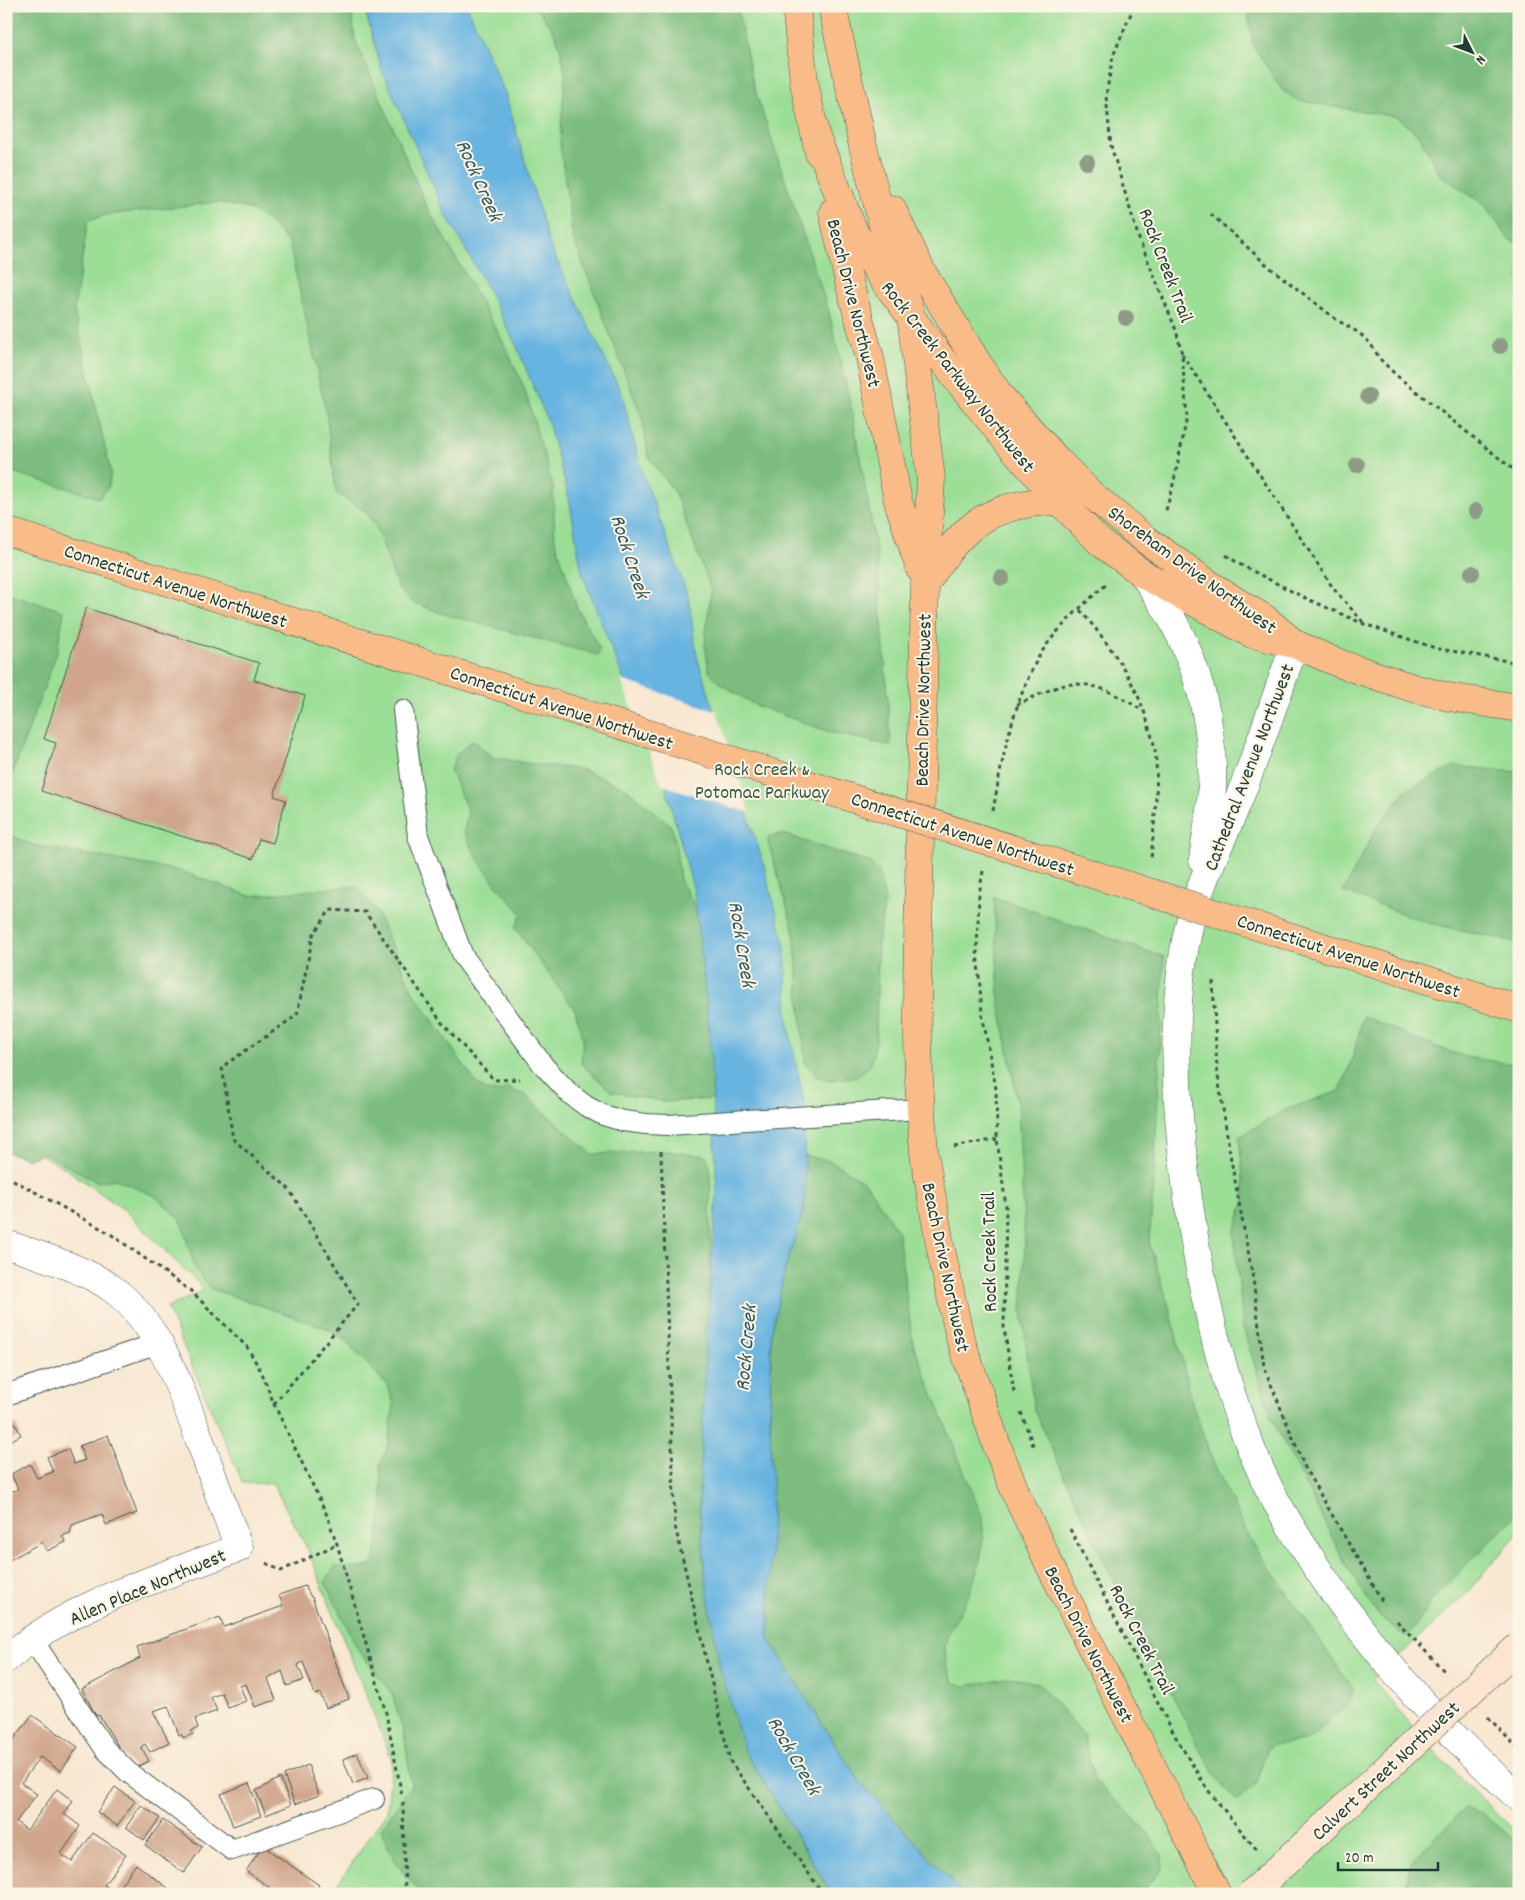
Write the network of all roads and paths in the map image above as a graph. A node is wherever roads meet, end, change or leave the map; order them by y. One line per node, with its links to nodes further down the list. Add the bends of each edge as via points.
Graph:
1 (796, 6): 4 (main road, via 804,82)
2 (832, 6): 5 (main road)
3 (1134, 6): 8 (path, Rock Creek Trail, via 1113,56 1106,96 1111,146 1138,239 1176,330)
4 (816, 137): 7 (main road, Rock Creek Parkway Northwest, via 854,232 880,275); 17 (main road, Beach Drive Northwest, via 870,358 898,501)
5 (863, 146): 7 (main road, Beach Drive Northwest, via 885,234); 10 (main road, Shoreham Drive Northwest, via 922,272 980,366 1000,396)
6 (1210, 214): 9 (path, via 1268,266 1337,320 1359,333 1396,375)
7 (911, 316): 11 (main road, Rock Creek Parkway Northwest, via 955,378); 17 (main road, Beach Drive Northwest, via 932,479)
8 (1182, 354): 12 (path, Rock Creek Trail, via 1187,417 1164,515); 19 (path, via 1333,588)
9 (1519, 474)
10 (1092, 494): 11 (main road); 20 (main road, Shoreham Drive Northwest, via 1146,540 1219,592 1265,619)
11 (1059, 501): 15 (main road, Shoreham Drive Northwest, via 1100,542); 17 (main road, via 1008,508 985,518 953,544)
12 (1172, 520)
13 (6, 531): 31 (main road, Connecticut Avenue Northwest, bridge)
14 (1218, 550): 19 (path, via 1305,598)
15 (1143, 574): 20 (main road, Shoreham Drive Northwest, via 1252,634); 29 (street, Cathedral Avenue Northwest, via 1172,618 1192,661 1206,712 1212,789)
16 (1110, 583): 18 (path)
17 (925, 584): 33 (main road, Beach Drive Northwest, via 917,982)
18 (1080, 610): 22 (path, via 1038,659); 25 (path, via 1106,640 1130,678)
19 (1364, 624): 21 (path, via 1435,648)
20 (1295, 644): 23 (main road, Shoreham Drive Northwest, via 1413,688); 29 (street, Cathedral Avenue Northwest, via 1238,800)
21 (1519, 663)
22 (1017, 705): 25 (path, via 1071,684 1119,695); 26 (path, via 1002,759)
23 (1519, 708)
24 (403, 710): 34 (lane, via 418,836 463,956 542,1065 570,1094 603,1115 646,1124)
25 (1145, 712): 27 (path, via 1155,748 1156,804)
26 (992, 817)
27 (1151, 862)
28 (984, 865): 35 (path, Rock Creek Trail, via 979,894 977,950 982,1013 996,1089)
29 (1200, 889): 56 (street, Cathedral Avenue Northwest, via 1181,966 1177,1028 1178,1123 1190,1214 1211,1326 1235,1406 1266,1483 1333,1592 1384,1659 1453,1734)
30 (1213, 973): 48 (path, via 1217,1070 1253,1278 1264,1367 1306,1470)
31 (1519, 1009)
32 (528, 1079): 42 (path, via 494,1080 442,1023 365,912 330,910 313,936 297,1015 222,1067 233,1139 289,1189 358,1304)
33 (920, 1109): 34 (lane, via 860,1111); 61 (main road, Beach Drive Northwest, via 924,1153 955,1318 997,1446 1028,1522)
34 (664, 1134): 60 (path, via 675,1526 730,1761)
35 (998, 1139): 36 (path); 41 (path, Rock Creek Trail, via 1006,1207 1004,1328)
36 (945, 1149)
37 (6, 1176): 42 (path, via 109,1232 191,1291 247,1347)
38 (6, 1244): 39 (street, via 105,1284 139,1314)
39 (158, 1343): 40 (lane); 47 (street, via 187,1404)
40 (6, 1395)
41 (1017, 1400)
42 (274, 1404): 46 (path, via 326,1512)
43 (1020, 1409): 44 (path)
44 (1036, 1452)
45 (1066, 1521): 58 (path, Rock Creek Trail, via 1174,1734 1207,1788)
46 (337, 1544): 47 (path, via 281,1571); 59 (path, via 386,1713 402,1788)
47 (239, 1548): 50 (street, Allen Place Northwest, via 103,1600)
48 (1388, 1612)
49 (1395, 1619): 53 (path)
50 (32, 1639): 52 (street, Allen Place Northwest); 57 (lane, via 116,1761 232,1850)
51 (1519, 1646): 62 (main road, Calvert Street Northwest, bridge)
52 (6, 1659)
53 (1450, 1677)
54 (1484, 1714): 55 (path)
55 (1519, 1750)
56 (1519, 1798)
57 (374, 1799)
58 (1262, 1856)
59 (405, 1894)
60 (823, 1894)
61 (1217, 1894)
62 (1251, 1894)

